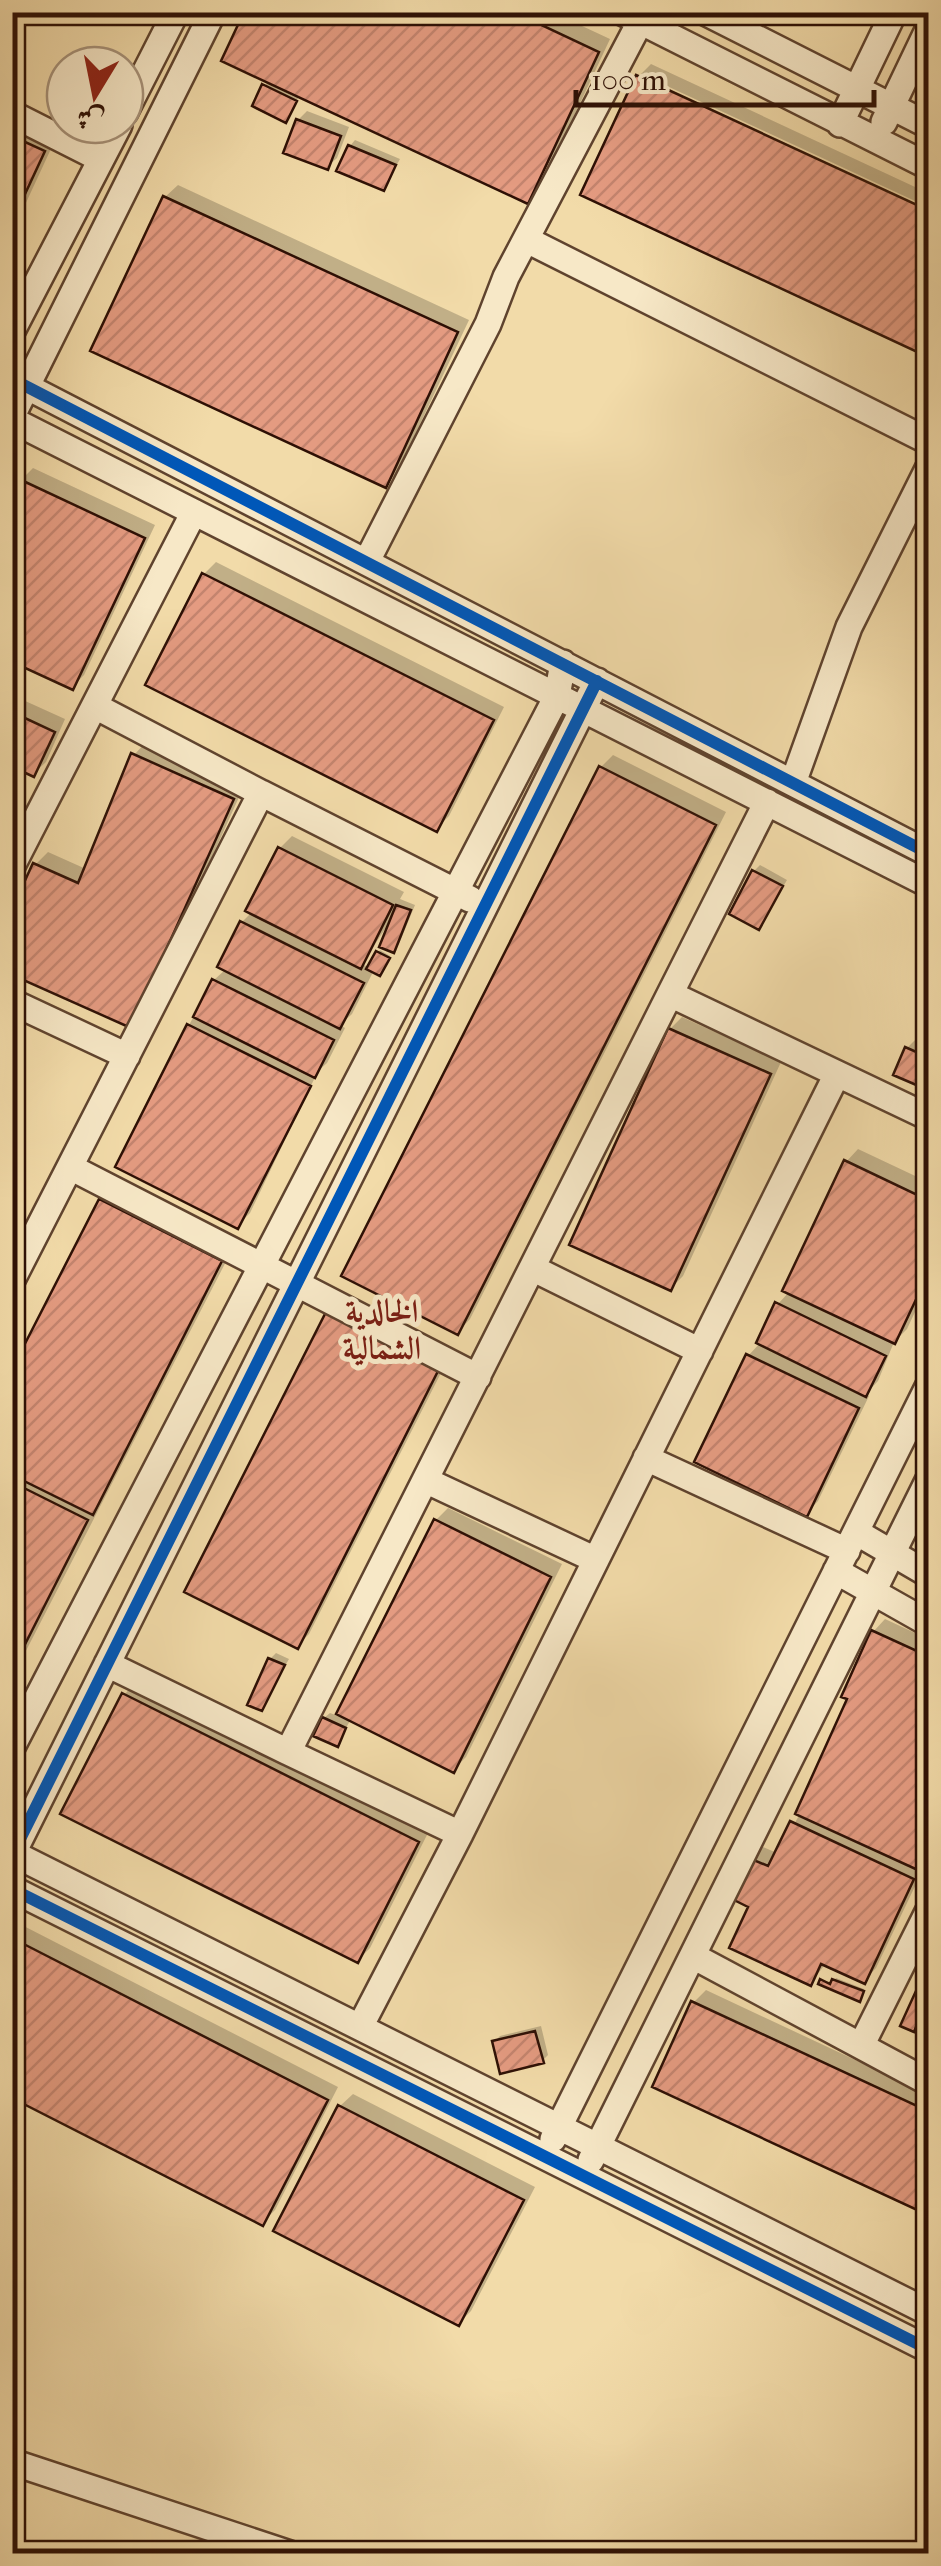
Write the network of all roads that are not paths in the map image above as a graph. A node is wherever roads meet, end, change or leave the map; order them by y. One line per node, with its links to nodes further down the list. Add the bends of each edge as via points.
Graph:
1 (176, 12): 7 (street)
2 (213, 12): 19 (street)
3 (705, 12): 8 (street)
4 (894, 12): 8 (street)
5 (631, 17): 11 (street); 17 (street)
6 (928, 30): 9 (street)
7 (145, 73)
8 (855, 90): 9 (street); 11 (street)
9 (890, 106): 12 (street); 13 (street)
10 (12, 114): 15 (street)
11 (840, 124): 13 (street)
12 (928, 125)
13 (876, 140): 16 (street)
14 (109, 145): 15 (street)
15 (102, 159): 18 (street)
16 (928, 166)
17 (529, 240): 21 (street); 24 (street)
18 (12, 332)
19 (20, 382): 20 (street); 24 (street)
20 (12, 418): 23 (street)
21 (928, 441)
22 (928, 469): 30 (street, via 850,628)
23 (194, 512): 27 (street); 28 (street)
24 (367, 561): 25 (street)
25 (563, 664): 26 (street); 27 (street)
26 (597, 681): 29 (street); 30 (street)
27 (557, 696): 29 (street); 36 (street)
28 (95, 706): 31 (street); 34 (street)
29 (583, 709): 32 (street); 37 (street)
30 (793, 783): 33 (street)
31 (262, 793): 36 (street); 40 (street)
32 (767, 802): 35 (street); 38 (street)
33 (928, 853)
34 (12, 866)
35 (928, 884)
36 (455, 892): 37 (street); 44 (street)
37 (484, 907): 47 (street)
38 (670, 994): 41 (street); 45 (street)
39 (12, 1002): 40 (street)
40 (127, 1056): 43 (street)
41 (837, 1074): 42 (street); 48 (street)
42 (928, 1117)
43 (70, 1167): 44 (street); 46 (street)
44 (262, 1264): 47 (street); 61 (street)
45 (532, 1268): 48 (street); 49 (street)
46 (14, 1273)
47 (298, 1285): 49 (street); 60 (street)
48 (700, 1351): 51 (street)
49 (478, 1376): 52 (street)
50 (928, 1387): 54 (street)
51 (646, 1458): 54 (street); 56 (street)
52 (425, 1480): 56 (street); 62 (street)
53 (928, 1481): 55 (street)
54 (846, 1552): 55 (street); 58 (street); 71 (street)
55 (892, 1555): 57 (street); 58 (street)
56 (596, 1560): 63 (street)
57 (928, 1574)
58 (872, 1595): 59 (street); 67 (street)
59 (928, 1623)
60 (107, 1664): 62 (street); 64 (street)
61 (12, 1748)
62 (288, 1752): 63 (street)
63 (460, 1834): 68 (street)
64 (13, 1853): 68 (street)
65 (12, 1889): 73 (street)
66 (928, 1912): 69 (street)
67 (693, 1956): 69 (street); 72 (street)
68 (360, 2027): 71 (street)
69 (861, 2046): 70 (street)
70 (928, 2082)
71 (559, 2127): 72 (street); 73 (street)
72 (598, 2146): 74 (street); 75 (street)
73 (546, 2154): 74 (street)
74 (585, 2174): 76 (street)
75 (928, 2312)
76 (928, 2349)
77 (12, 2462): 78 (street)
78 (290, 2554)

